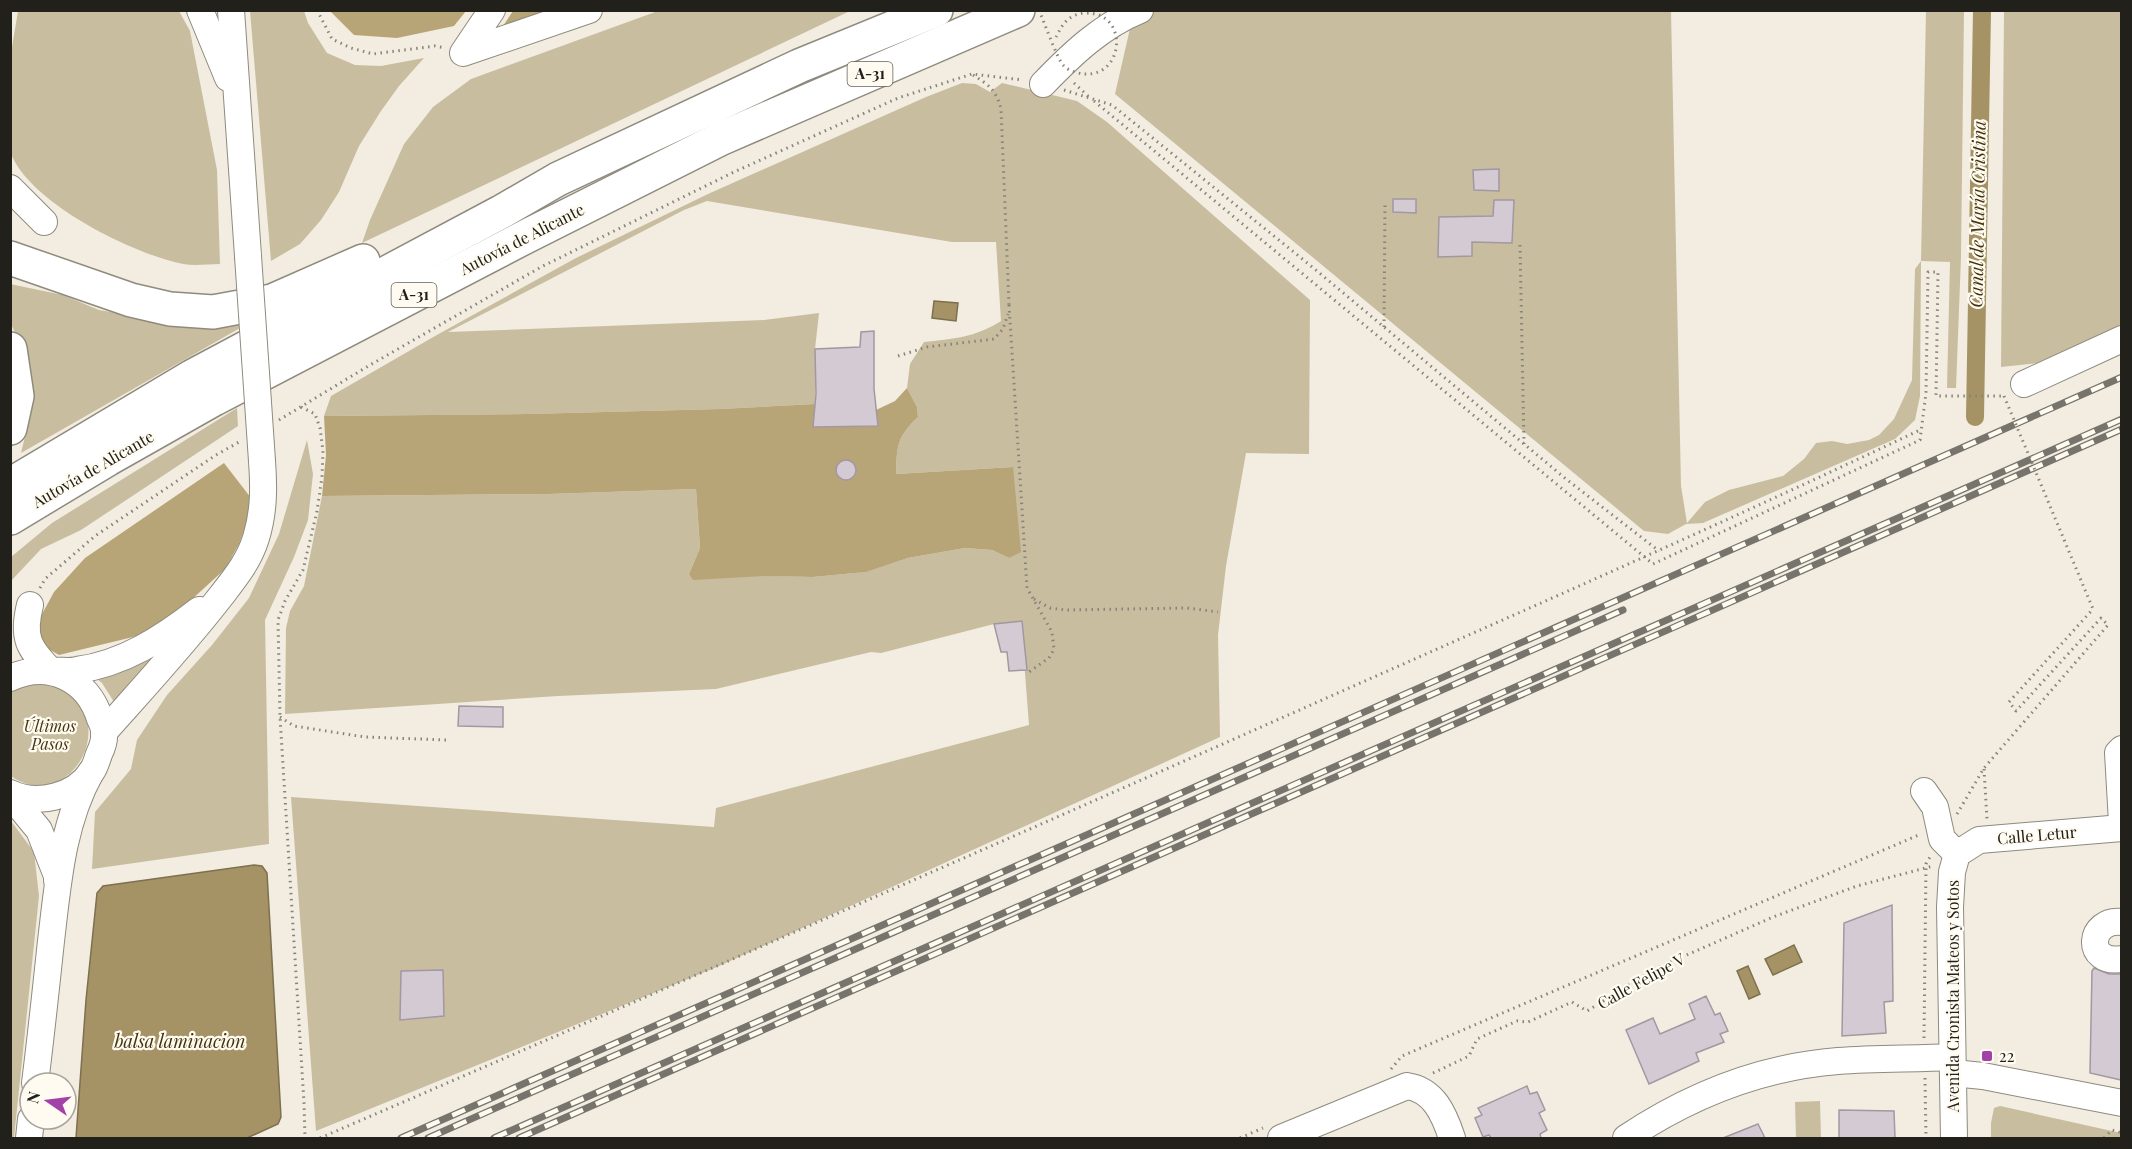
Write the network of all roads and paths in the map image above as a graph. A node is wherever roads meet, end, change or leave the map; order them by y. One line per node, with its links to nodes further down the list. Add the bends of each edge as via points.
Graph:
1 (200, 10): 14 (street)
2 (231, 10): 14 (street)
3 (317, 10): 11 (path, via 332,39 351,48 373,54 435,46)
4 (492, 10): 11 (street)
5 (589, 10): 11 (street)
6 (936, 10): 16 (highway, Autovía de Alicante / A-31, via 799,66)
7 (1018, 10): 34 (highway, Autovía de Alicante / A-31, via 722,138 225,394)
8 (1040, 10): 10 (path, bridge, via 1063,65 1075,73 1104,70 1117,45 1112,24 1094,13 1070,17)
9 (1140, 10): 13 (street, via 1119,18 1090,39)
10 (1056, 37)
11 (463, 53)
12 (972, 74): 13 (path); 22 (path, via 990,86 1001,108); 28 (path, via 898,98 734,172 541,267)
13 (1043, 84): 23 (path, via 1112,105)
14 (236, 98): 41 (street, bridge, via 264,488 256,539)
15 (1092, 99): 39 (path)
16 (558, 179): 21 (highway, via 498,198 272,301 213,312 170,309 131,300); 35 (highway, Autovía de Alicante / A-31, via 193,376)
17 (10, 188): 19 (street)
18 (1385, 205): 23 (path)
19 (44, 222)
20 (1520, 245): 33 (path)
21 (10, 258)
22 (1009, 304): 26 (path, via 1008,319 994,339 927,347); 40 (path)
23 (1384, 327): 33 (path)
24 (2121, 339): 27 (street)
25 (10, 349): 30 (highway, via 17,396)
26 (898, 356)
27 (2024, 384)
28 (301, 407): 29 (path); 48 (path, via 315,414 320,428 322,477 303,570 278,620)
29 (273, 423)
30 (10, 428)
31 (1922, 429): 38 (path); 39 (path, via 1920,440 1653,564); 57 (path, bridge, via 1928,272 1938,272 1936,396 2004,396 2093,609 2009,702 2016,711 2101,618 2108,625 1984,768)
32 (244, 440): 42 (path, via 95,536 45,579)
33 (1524, 444): 38 (path)
34 (108, 459): 36 (highway, Autovía de Alicante / A-31); 37 (highway, via 70,498)
35 (10, 484)
36 (10, 518)
37 (10, 542)
38 (1659, 550): 39 (path)
39 (1644, 557): 69 (path, via 844,912)
40 (1028, 588): 43 (path, via 1036,602 1050,608 1187,608); 46 (path, via 1052,632 1054,649 1049,658)
41 (222, 595): 45 (street, via 124,657 76,671); 49 (street, via 172,658)
42 (30, 605): 44 (street); 45 (street, via 25,628 29,643)
43 (1218, 612)
44 (10, 647)
45 (52, 671): 47 (street, via 24,671); 49 (street, via 76,682 96,705)
46 (1026, 674)
47 (10, 678)
48 (280, 717): 50 (path, via 294,726 365,737); 68 (path)
49 (104, 732): 52 (street)
50 (446, 740)
51 (2121, 749): 55 (street)
52 (92, 772): 54 (street, via 70,792 46,800); 59 (street, via 73,812)
53 (1923, 791): 58 (street, Avenida Cronista Mateos y Sotos, via 1935,807)
54 (10, 794): 59 (street, via 39,830)
55 (2121, 822)
56 (2121, 828): 57 (street, Calle Letur)
57 (1988, 839): 58 (street, Calle Letur)
58 (1950, 855): 62 (street, Avenida Cronista Mateos y Sotos); 64 (path, Calle Felipe V, via 1935,866 1857,886 1773,917 1655,969 1587,1011 1572,1002 1528,1022 1517,1021 1477,1039 1469,1056); 64 (path, via 1933,830 1402,1056)
59 (57, 880): 63 (street)
60 (2121, 922): 61 (street, via 2106,924 2094,940 2102,957 2110,961)
61 (2121, 959)
62 (1952, 1065): 65 (street, via 1983,1076); 72 (street, via 1837,1061 1801,1066 1727,1084 1653,1120); 73 (street, Avenida Cronista Mateos y Sotos)
63 (36, 1071)
64 (1396, 1080): 66 (street); 71 (street, via 1419,1088 1434,1099)
65 (2121, 1103)
66 (1277, 1132): 70 (path)
67 (2121, 1133): 74 (path, via 2112,1130)
68 (305, 1138)
69 (320, 1138)
70 (1240, 1138)
71 (1452, 1138)
72 (1626, 1138)
73 (1954, 1138)
74 (2104, 1138)

